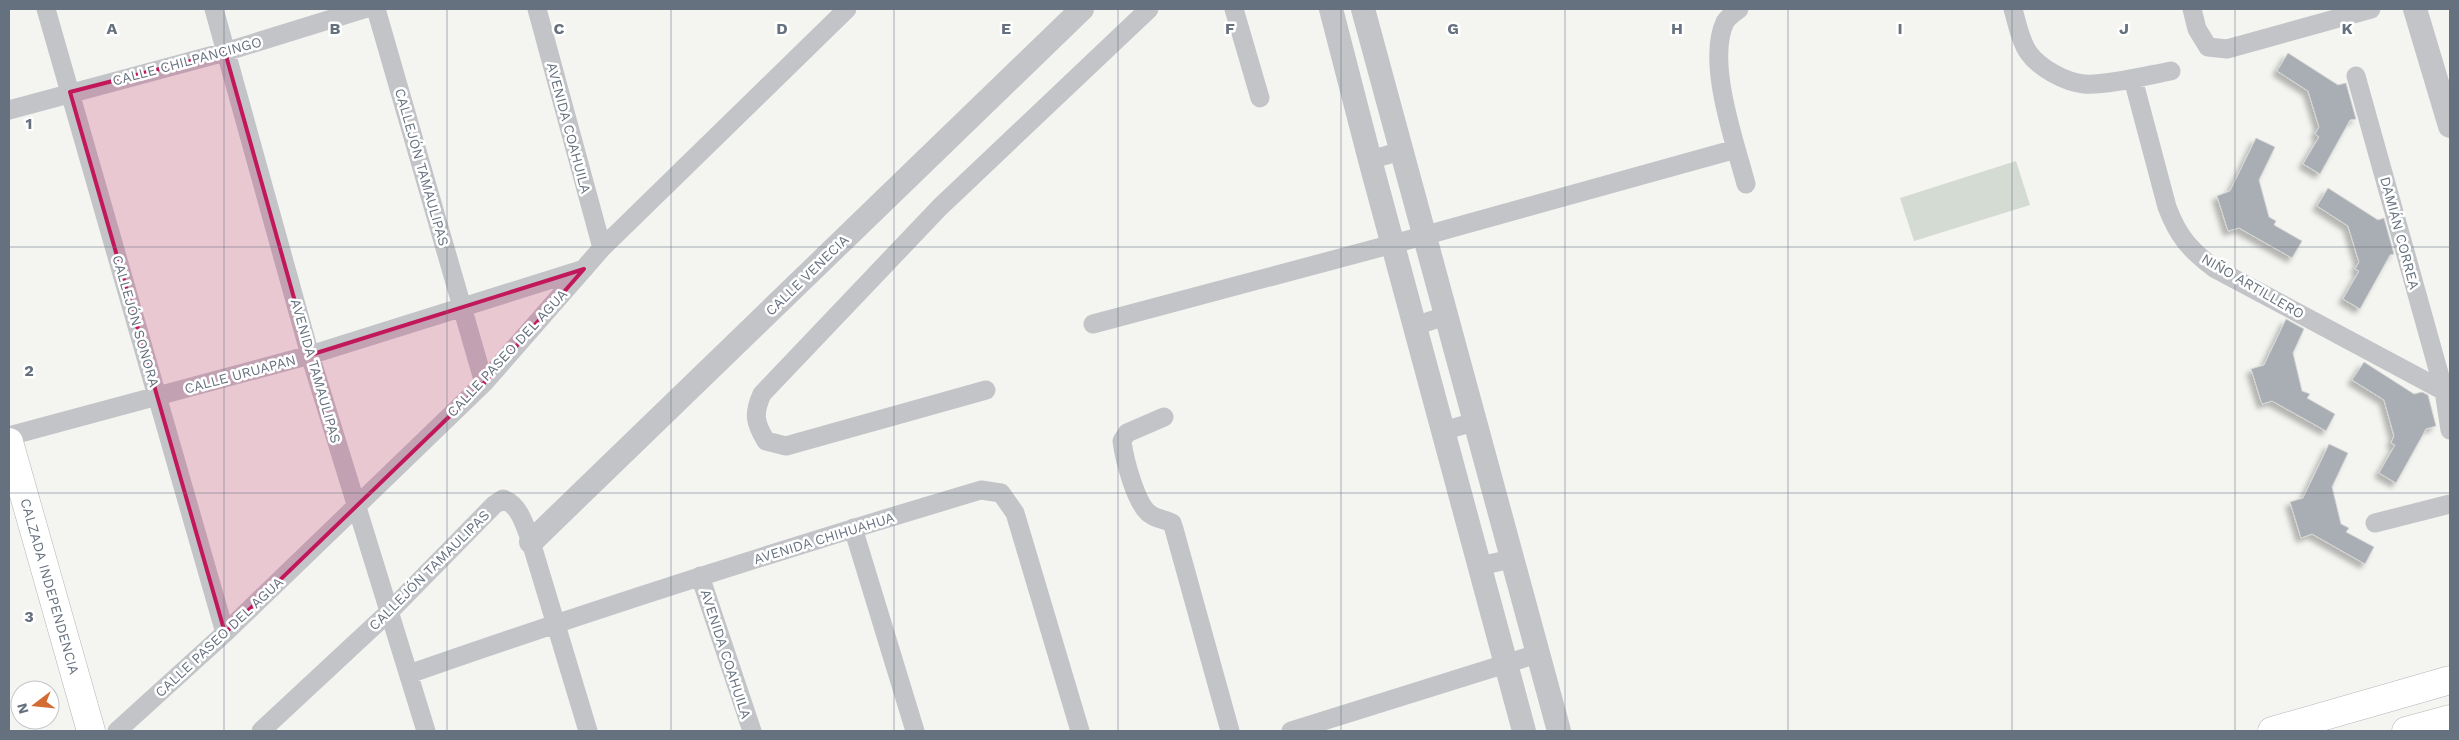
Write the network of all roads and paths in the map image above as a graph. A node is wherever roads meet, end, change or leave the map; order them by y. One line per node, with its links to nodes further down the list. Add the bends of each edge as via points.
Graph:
1 (46, 9): 21 (street, CALLEJÓN SONORA)
2 (214, 9): 17 (street, AVENIDA TAMAULIPAS)
3 (364, 9): 17 (street, CALLE CHILPANCINGO)
4 (376, 9): 33 (street, CALLEJÓN TAMAULIPAS)
5 (537, 9): 31 (street, AVENIDA COAHUILA)
6 (847, 9): 31 (street, CALLE PASEO DEL AGUA)
7 (1082, 9): 52 (street, CALLE VENECIA)
8 (1149, 9): 39 (street, via 940,207 762,394 756,407 757,426 766,441 786,446)
9 (1234, 9): 22 (street)
10 (1331, 9): 27 (street)
11 (1363, 9): 26 (street)
12 (1739, 9): 25 (street, via 1726,20 1719,42 1718,66)
13 (2013, 9): 20 (street, via 2029,53 2058,76 2084,84)
14 (2192, 9): 15 (street, via 2197,28 2208,47 2227,49)
15 (2371, 9)
16 (2415, 9): 24 (street)
17 (225, 52): 21 (street, CALLE CHILPANCINGO); 37 (street, AVENIDA TAMAULIPAS)
18 (2171, 71): 20 (street)
19 (2356, 76): 40 (street, DAMIÁN CORREA)
20 (2132, 79): 40 (street, NIÑO ARTILLERO, via 2166,207 2173,224 2192,251 2214,268)
21 (70, 92): 23 (street, CALLE CHILPANCINGO); 41 (street, CALLEJÓN SONORA)
22 (1260, 98)
23 (9, 110)
24 (2450, 126)
25 (1736, 149): 28 (street); 29 (street)
26 (1401, 151): 27 (street); 29 (street)
27 (1370, 160): 30 (street)
28 (1746, 184)
29 (1423, 236): 30 (street); 34 (street)
30 (1393, 244): 35 (street); 36 (street)
31 (602, 248): 32 (street, CALLE PASEO DEL AGUA)
32 (584, 269): 33 (street, CALLE URUAPAN); 38 (street, CALLE PASEO DEL AGUA)
33 (462, 308): 37 (street, CALLE URUAPAN); 38 (street, CALLEJÓN TAMAULIPAS)
34 (1445, 316): 36 (street); 43 (street)
35 (1093, 324)
36 (1415, 326): 45 (street)
37 (310, 354): 41 (street, CALLE URUAPAN); 49 (street, AVENIDA TAMAULIPAS)
38 (484, 383): 49 (street, CALLE PASEO DEL AGUA)
39 (986, 390)
40 (2447, 390): 44 (street, DAMIÁN CORREA)
41 (158, 396): 46 (street, CALLE URUAPAN); 58 (street, CALLEJÓN SONORA)
42 (1164, 417): 72 (street, via 1127,432 1122,441 1123,451 1141,504 1155,518 1172,522)
43 (1474, 422): 45 (street); 53 (street)
44 (2450, 423)
45 (1444, 431): 54 (street)
46 (9, 436)
47 (9, 442): 64 (main road, CALZADA INDEPENDENCIA)
48 (2450, 504): 50 (street)
49 (356, 508): 56 (street, AVENIDA TAMAULIPAS); 58 (street, CALLE PASEO DEL AGUA)
50 (2374, 523)
51 (853, 528): 55 (street, AVENIDA CHIHUAHUA); 70 (street); 71 (street, AVENIDA CHIHUAHUA, via 981,490 1001,493 1015,513)
52 (531, 542): 56 (street, CALLEJÓN TAMAULIPAS, via 512,502 503,499); 57 (street, CALLEJÓN TAMAULIPAS)
53 (1511, 559): 54 (street); 59 (street)
54 (1480, 566): 60 (street)
55 (700, 576): 57 (street, AVENIDA CHIHUAHUA); 69 (street, AVENIDA COAHUILA)
56 (390, 612): 61 (street, AVENIDA TAMAULIPAS); 66 (street, CALLEJÓN TAMAULIPAS)
57 (555, 623): 61 (street, AVENIDA CHIHUAHUA); 68 (street, CALLEJÓN TAMAULIPAS)
58 (225, 634): 65 (street, CALLE PASEO DEL AGUA)
59 (1537, 654): 60 (street); 75 (street)
60 (1505, 662): 73 (street); 74 (street)
61 (409, 674): 67 (street, AVENIDA TAMAULIPAS)
62 (2450, 680): 76 (main road)
63 (2450, 719): 77 (main road)
64 (91, 731)
65 (117, 731)
66 (261, 731)
67 (426, 731)
68 (588, 731)
69 (752, 731)
70 (915, 731)
71 (1080, 731)
72 (1230, 731)
73 (1291, 731)
74 (1524, 731)
75 (1558, 731)
76 (2272, 731)
77 (2406, 731)

